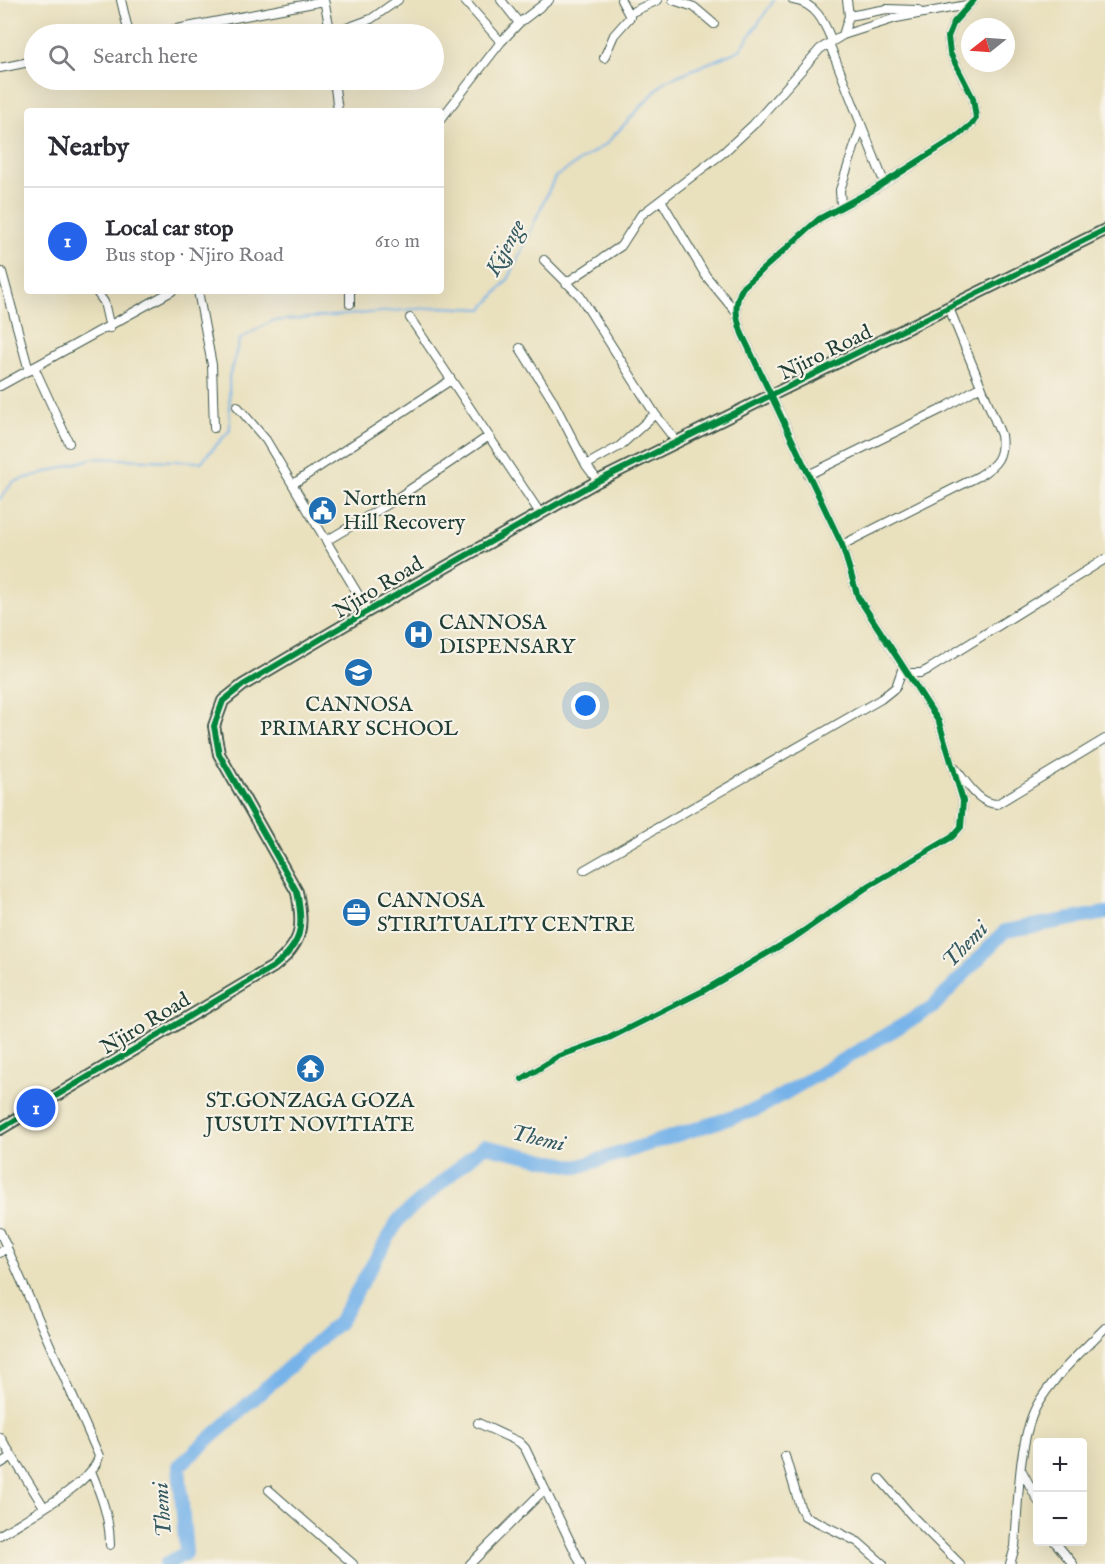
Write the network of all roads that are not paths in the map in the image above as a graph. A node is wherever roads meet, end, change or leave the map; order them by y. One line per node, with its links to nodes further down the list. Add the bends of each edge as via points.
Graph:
1 (121, 0): 17 (street)
2 (398, 0): 20 (street)
3 (464, 0): 23 (street)
4 (501, 0): 16 (street)
5 (549, 0): 16 (street)
6 (621, 0): 14 (street)
7 (658, 0): 14 (street)
8 (673, 0): 21 (street, via 694,7)
9 (793, 0): 24 (street, via 810,5 825,24)
10 (847, 0): 15 (street)
11 (324, 1): 18 (street); 19 (street)
12 (970, 2): 13 (street); 32 (street, via 954,22 948,46 973,99 976,118 955,138)
13 (922, 11): 15 (street, via 887,9); 22 (street)
14 (630, 13): 25 (street)
15 (849, 16): 22 (street)
16 (519, 23): 23 (street)
17 (127, 24)
18 (203, 24)
19 (329, 24)
20 (358, 24)
21 (714, 24)
22 (843, 35): 24 (street)
23 (501, 42): 30 (street)
24 (831, 42): 31 (street); 33 (street, via 820,49 724,152)
25 (604, 58)
26 (24, 63): 27 (street)
27 (0, 68)
28 (335, 90): 29 (street)
29 (338, 108)
30 (444, 115)
31 (861, 127): 32 (street); 34 (street, via 840,190)
32 (884, 182): 34 (street)
33 (661, 200): 38 (street, via 641,215 621,246); 45 (street, via 706,276)
34 (841, 206): 45 (street, via 819,219 751,280 740,293)
35 (1105, 230): 44 (street, Njiro Road)
36 (544, 260): 38 (street)
37 (2, 272): 49 (street)
38 (566, 283): 55 (street, via 606,333)
39 (98, 294): 47 (street)
40 (167, 294): 47 (street)
41 (199, 294): 56 (street, via 212,365)
42 (350, 294): 43 (street)
43 (350, 304)
44 (949, 308): 52 (street); 53 (street, Njiro Road)
45 (735, 311): 53 (street, via 742,334)
46 (410, 318): 50 (street)
47 (110, 328): 49 (street)
48 (520, 348): 60 (street)
49 (32, 369): 51 (street); 59 (street)
50 (452, 380): 57 (street); 63 (street)
51 (0, 386)
52 (981, 386): 61 (street); 66 (street, via 1001,435 1003,449 994,467)
53 (773, 395): 58 (street, Njiro Road); 61 (street)
54 (237, 406): 63 (street, via 266,440)
55 (655, 414): 58 (street); 60 (street, via 620,446)
56 (214, 428)
57 (489, 436): 64 (street); 65 (street)
58 (676, 441): 62 (street, Njiro Road)
59 (69, 442)
60 (586, 465): 62 (street)
61 (808, 475): 66 (street)
62 (598, 481): 64 (street, Njiro Road)
63 (293, 484): 65 (street)
64 (540, 513): 68 (street, Njiro Road)
65 (326, 541): 68 (street)
66 (842, 545): 69 (street, via 858,597)
67 (1105, 559): 69 (street, via 929,669 921,673)
68 (368, 611): 74 (street, Njiro Road, via 243,685 223,701 217,714 214,736 219,754 297,892 301,931 294,948 273,967)
69 (905, 670): 71 (street, via 939,722); 72 (street, via 896,687 855,716)
70 (1105, 739): 71 (street, via 997,804 980,797)
71 (951, 764): 73 (street, via 963,801 961,827 952,837 703,991 609,1038 559,1056)
72 (584, 870)
73 (522, 1079)
74 (0, 1129)
75 (0, 1232): 76 (street)
76 (7, 1246): 77 (street); 84 (street, via 97,1450 98,1461)
77 (0, 1253)
78 (1105, 1328): 85 (street, via 1037,1406 1025,1440)
79 (478, 1423): 87 (street, via 519,1442)
80 (0, 1437): 82 (street)
81 (785, 1456): 97 (street, via 806,1516 858,1542)
82 (11, 1457): 83 (street); 90 (street)
83 (0, 1464)
84 (91, 1471): 90 (street); 92 (street, via 102,1496)
85 (1022, 1471): 89 (street); 99 (street)
86 (880, 1479): 98 (street)
87 (545, 1489): 95 (street); 96 (street)
88 (269, 1490): 94 (street)
89 (1033, 1492)
90 (44, 1507): 91 (street)
91 (0, 1535)
92 (110, 1545)
93 (1058, 1546): 100 (street)
94 (353, 1564)
95 (470, 1564)
96 (581, 1564)
97 (883, 1564)
98 (960, 1564)
99 (1010, 1564)
100 (1073, 1564)

